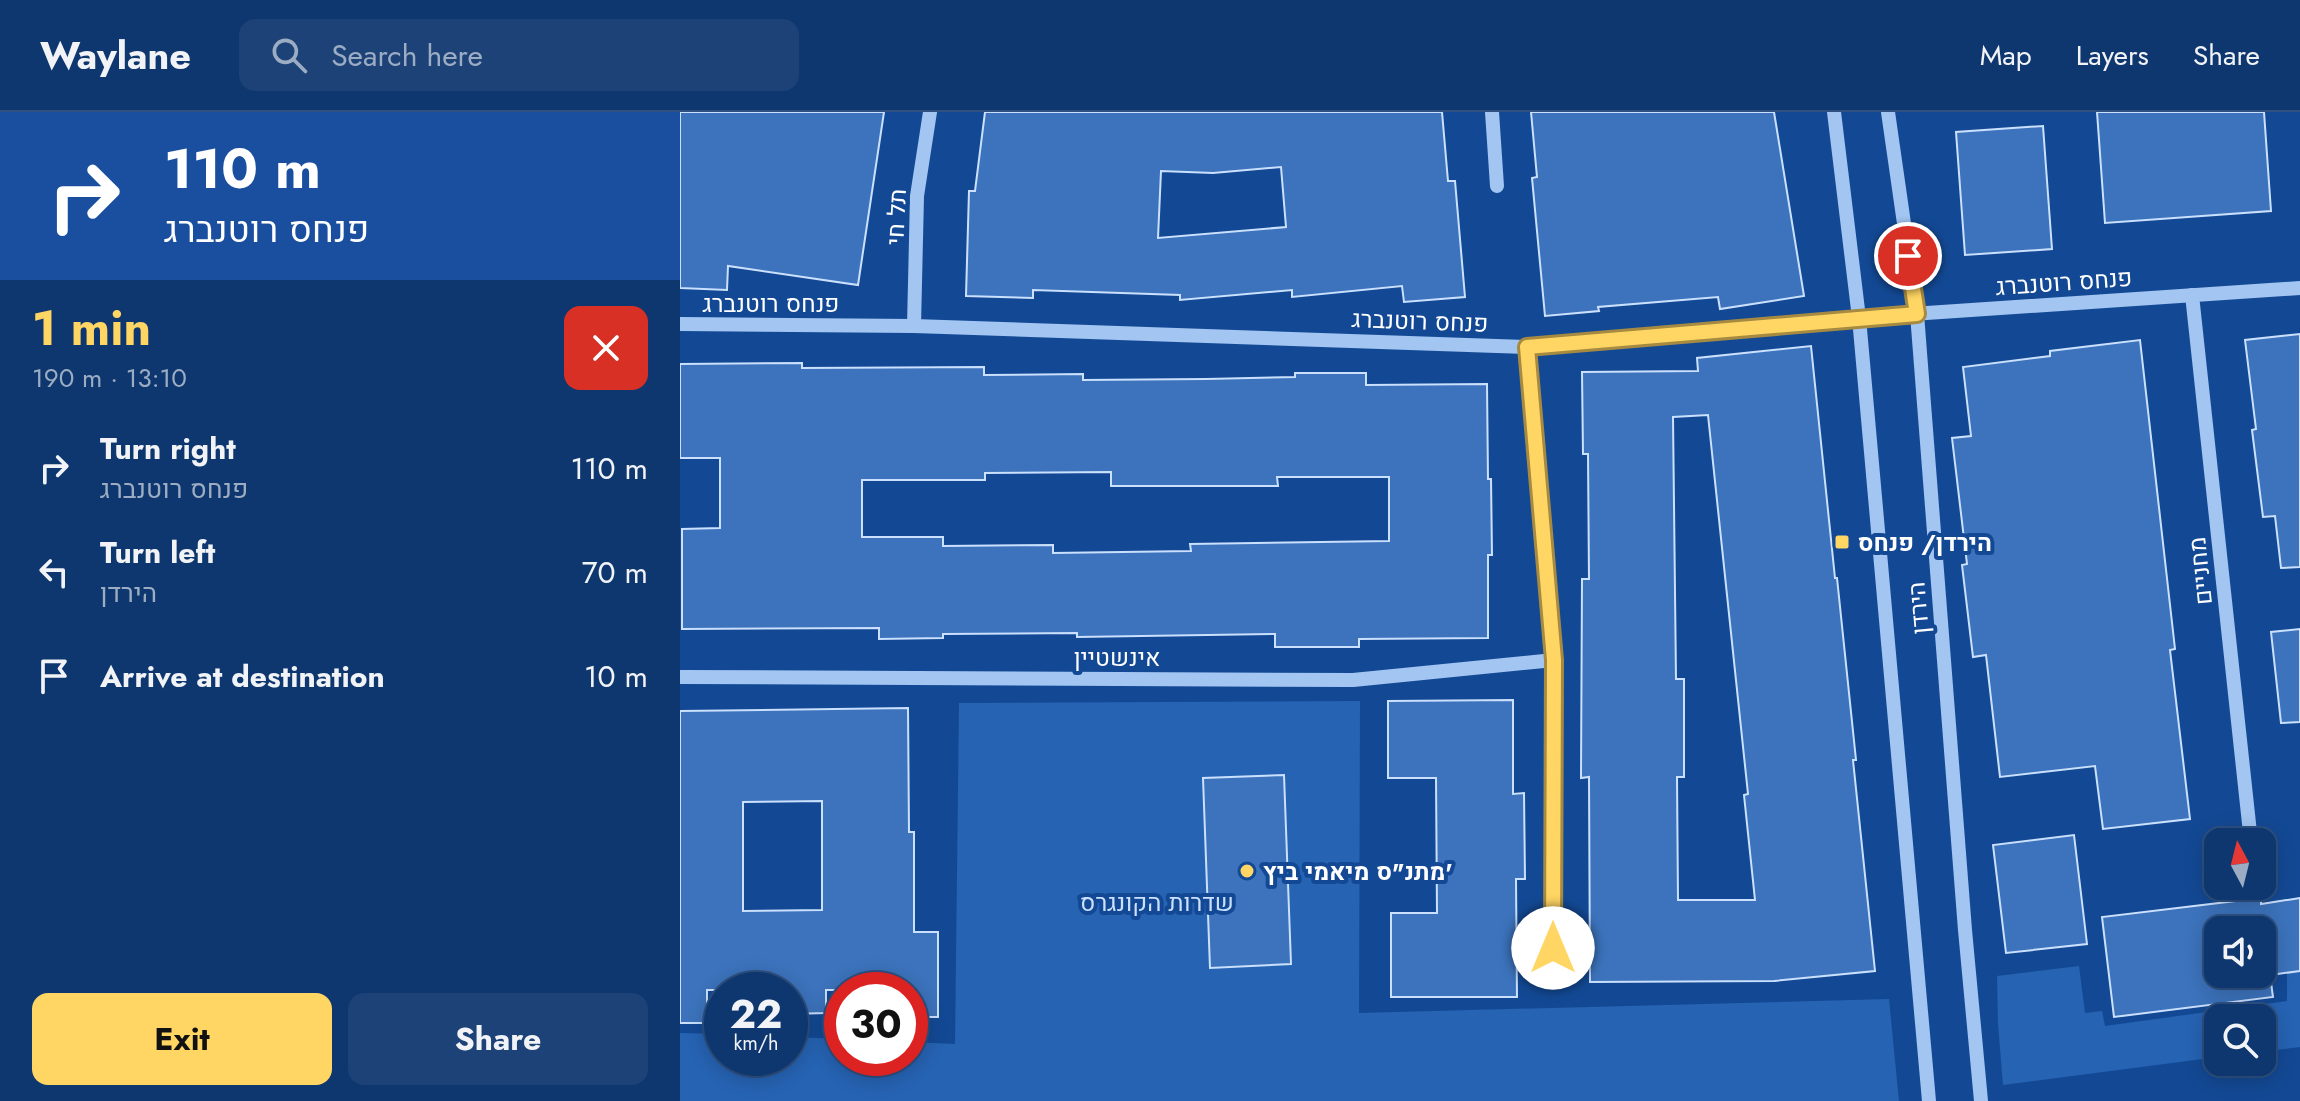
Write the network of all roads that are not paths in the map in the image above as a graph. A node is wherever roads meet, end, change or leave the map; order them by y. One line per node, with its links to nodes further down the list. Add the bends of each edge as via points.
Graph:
1 (930, 112): 11 (street, תל חי, via 917,196)
2 (1492, 112): 5 (street)
3 (1834, 112): 9 (street, הירדן)
4 (1888, 112): 8 (street, הירדן)
5 (1497, 186)
6 (2300, 288): 7 (street, פנחס רוטנברג)
7 (2192, 295): 8 (street, פנחס רוטנברג); 15 (street, מחניים)
8 (1917, 314): 9 (street, פנחס רוטנברג); 18 (street, הירדן)
9 (1859, 318): 12 (street, פנחס רוטנברג); 17 (street, הירדן)
10 (680, 324): 11 (street, פנחס רוטנברג)
11 (914, 326): 12 (street, פנחס רוטנברג)
12 (1527, 347): 13 (street)
13 (1554, 660): 14 (street, אינשטיין, via 1353,680); 16 (street)
14 (680, 677)
15 (2249, 828)
16 (1553, 980)
17 (1929, 1101)
18 (1981, 1101)

